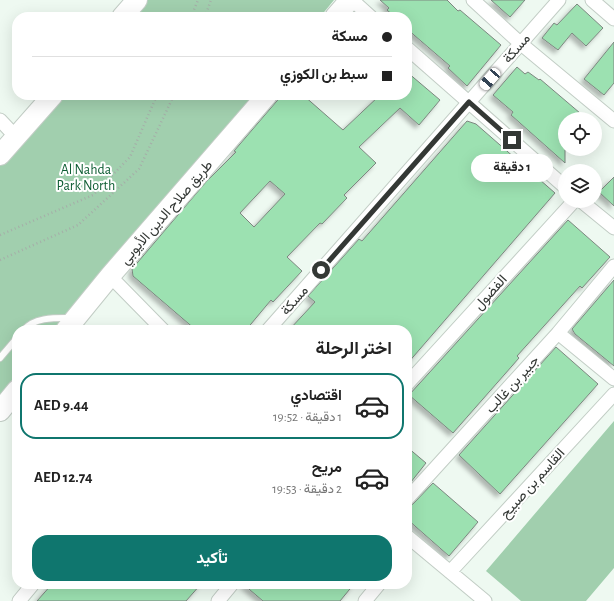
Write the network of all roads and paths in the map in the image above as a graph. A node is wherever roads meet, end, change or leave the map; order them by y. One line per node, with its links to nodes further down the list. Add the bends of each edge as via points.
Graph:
1 (198, 0): 7 (path)
2 (212, 0): 8 (path)
3 (351, 0): 9 (main road); 10 (street)
4 (473, 0): 12 (street)
5 (559, 0): 12 (street, مسكة)
6 (592, 0): 11 (street)
7 (193, 12)
8 (207, 12)
9 (340, 12)
10 (365, 12)
11 (614, 19)
12 (520, 43): 18 (street, مسكة); 20 (street)
13 (412, 52): 18 (street)
14 (49, 100): 21 (main road)
15 (155, 100): 27 (path, via 130,157 93,195)
16 (172, 100): 28 (path, via 139,169 78,225)
17 (263, 100): 30 (main road, طريق صلاح الدين الأيوبي)
18 (469, 102): 23 (street); 34 (street, مسكة)
19 (0, 120): 21 (street)
20 (614, 120)
21 (16, 137): 22 (main road)
22 (0, 155)
23 (558, 182)
24 (568, 208): 38 (street, الفضول)
25 (590, 208): 26 (street)
26 (614, 228)
27 (0, 235)
28 (0, 260)
29 (614, 266): 35 (street, جبير بن غالب)
30 (110, 276): 31 (main road, طريق صلاح الدين الأيوبي); 33 (street)
31 (71, 324): 32 (lane, via 45,319)
32 (30, 325)
33 (158, 325)
34 (272, 325)
35 (558, 333): 39 (street); 43 (street, جبير بن غالب)
36 (12, 344): 37 (lane)
37 (0, 358)
38 (412, 379)
39 (614, 379)
40 (614, 394): 45 (street, القاسم بن صبيح)
41 (12, 398): 42 (main road)
42 (0, 411)
43 (412, 494)
44 (412, 544): 45 (street)
45 (450, 572): 52 (street)
46 (29, 589): 49 (street)
47 (228, 589): 50 (street)
48 (375, 589): 51 (street)
49 (19, 601)
50 (218, 601)
51 (365, 601)
52 (485, 601)

